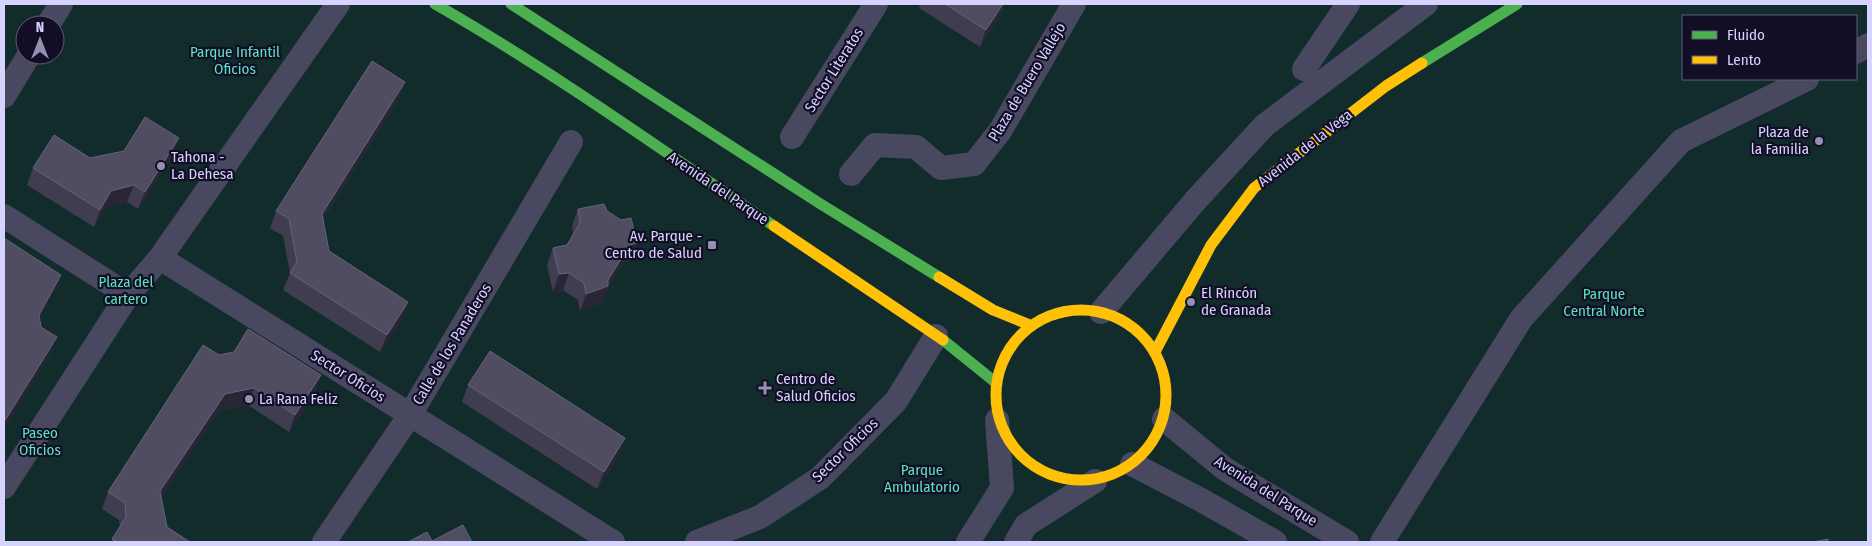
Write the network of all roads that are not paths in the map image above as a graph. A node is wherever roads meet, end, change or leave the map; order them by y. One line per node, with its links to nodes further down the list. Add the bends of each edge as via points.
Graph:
1 (61, 4): 10 (street)
2 (338, 4): 21 (street)
3 (436, 4): 25 (street, Avenida del Parque, via 592,103)
4 (511, 4): 24 (street, via 819,204 993,310)
5 (876, 4): 17 (street, Sector Literatos)
6 (1074, 4): 19 (street, Plaza de Buero Vallejo, via 1000,131 974,164 941,168 916,147 875,145)
7 (1348, 4): 14 (street)
8 (1426, 4): 23 (street, via 1265,125)
9 (1517, 4): 26 (street, Avenida de la Vega, via 1386,86 1254,188 1211,245)
10 (54, 15)
11 (1868, 44): 12 (street)
12 (1857, 51)
13 (23, 65): 16 (street)
14 (1304, 69)
15 (1805, 80): 41 (street, via 1681,141 1521,319)
16 (4, 96)
17 (792, 137)
18 (571, 142): 28 (street, Calle de los Panaderos)
19 (851, 174)
20 (4, 216): 22 (street)
21 (160, 258): 22 (street); 28 (street, Sector Oficios)
22 (128, 295): 33 (street)
23 (1101, 312): 24 (street, via 1077,309 1052,314); 26 (street, via 1132,326)
24 (1030, 325): 27 (street, via 1007,350)
25 (936, 336): 27 (street, Avenida del Parque); 36 (street, Sector Oficios, via 896,401 820,478 760,516)
26 (1155, 352): 29 (street, via 1162,366 1167,393)
27 (995, 382): 30 (street)
28 (410, 415): 34 (street, Calle de los Panaderos); 35 (street, Sector Oficios)
29 (1164, 418): 31 (street, via 1152,444); 40 (street, Avenida del Parque, via 1226,469)
30 (997, 420): 32 (street, via 1018,456 1054,478); 37 (street, via 1002,488)
31 (1132, 464): 32 (street, via 1115,475); 39 (street)
32 (1095, 481): 38 (street, via 1026,525)
33 (4, 488)
34 (324, 542)
35 (613, 542)
36 (697, 542)
37 (968, 542)
38 (1016, 542)
39 (1275, 542)
40 (1347, 542)
41 (1382, 542)

